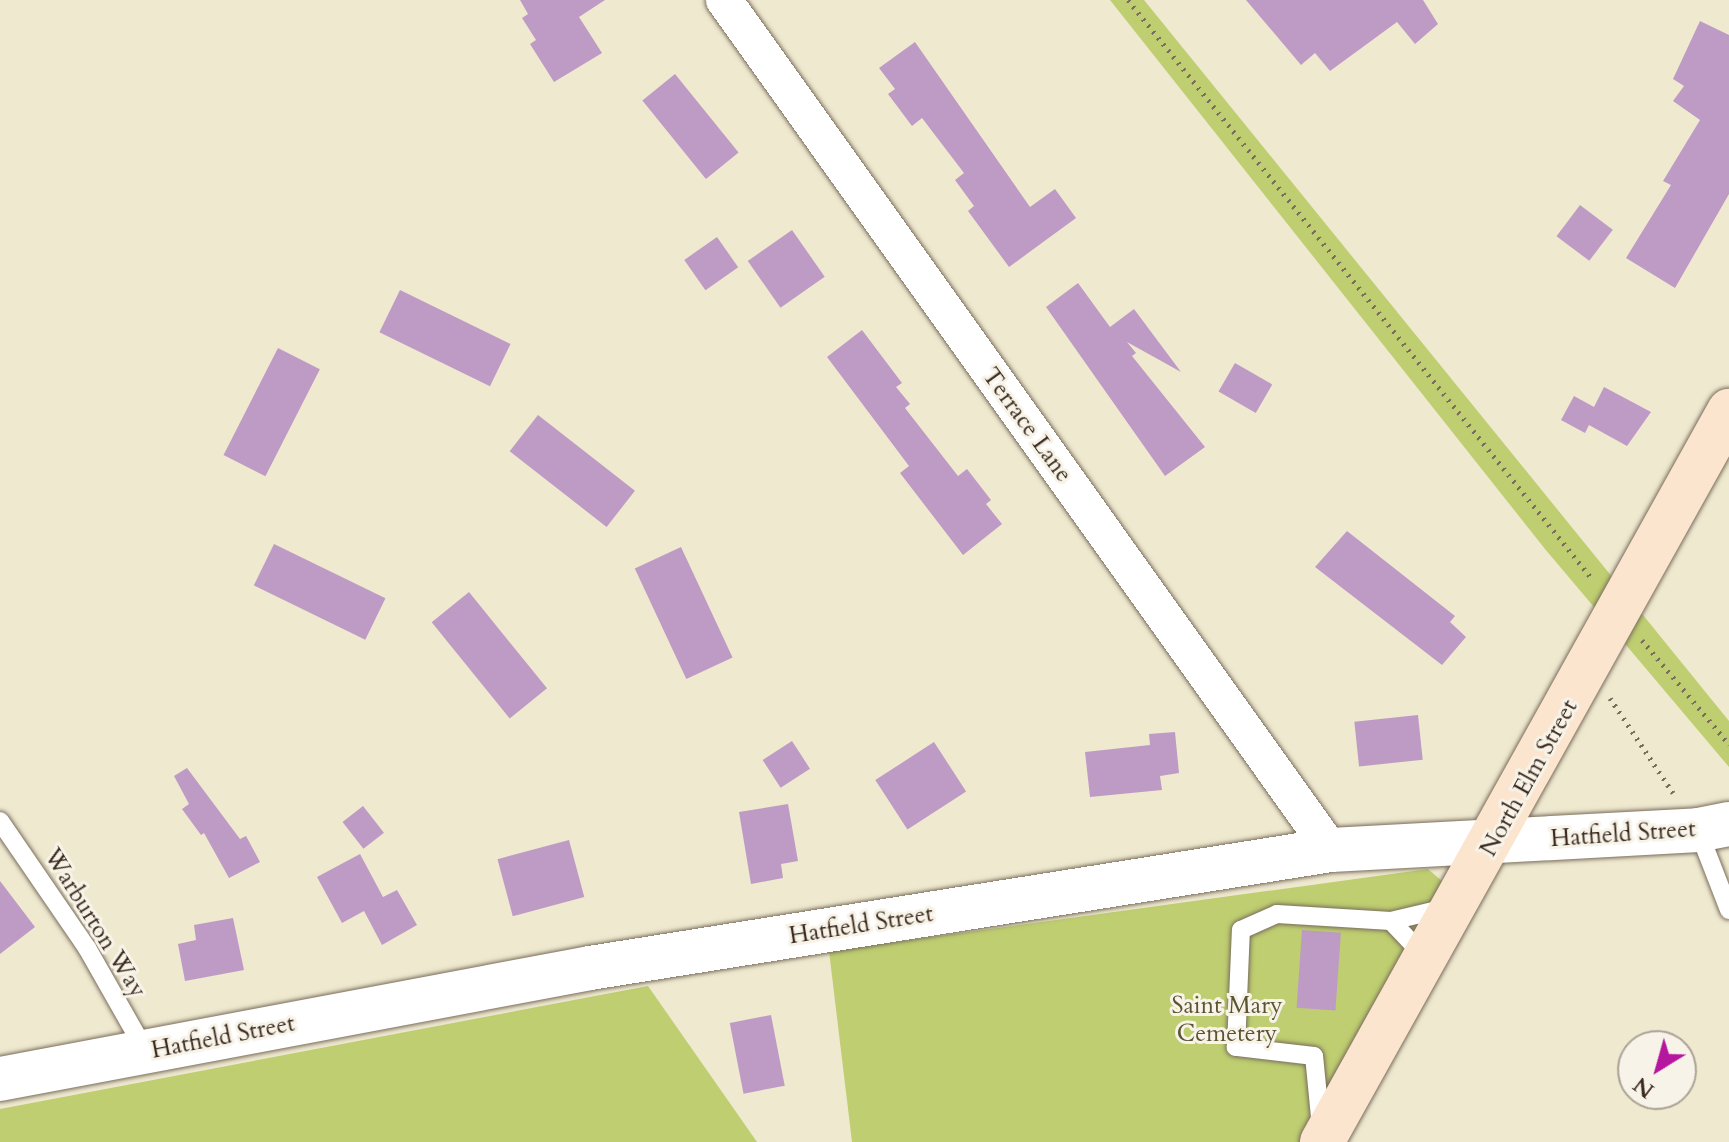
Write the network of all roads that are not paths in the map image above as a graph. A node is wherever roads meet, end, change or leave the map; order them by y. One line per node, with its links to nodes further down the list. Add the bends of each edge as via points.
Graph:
1 (724, 0): 6 (street, Terrace Lane)
2 (1729, 411): 5 (main road, North Elm Street)
3 (0, 821): 11 (lane, Warburton Way, via 87,948)
4 (1714, 827): 5 (street, Hatfield Street); 8 (lane)
5 (1493, 843): 6 (street, Hatfield Street); 7 (main road, North Elm Street)
6 (1331, 850): 11 (street, Hatfield Street, via 590,968)
7 (1458, 905): 9 (lane); 10 (main road, North Elm Street)
8 (1729, 910)
9 (1391, 921): 10 (lane); 13 (lane, via 1277,914 1241,930 1236,1047 1314,1056)
10 (1427, 959): 13 (main road, North Elm Street)
11 (146, 1052): 12 (street, Hatfield Street)
12 (0, 1079)
13 (1322, 1142)

